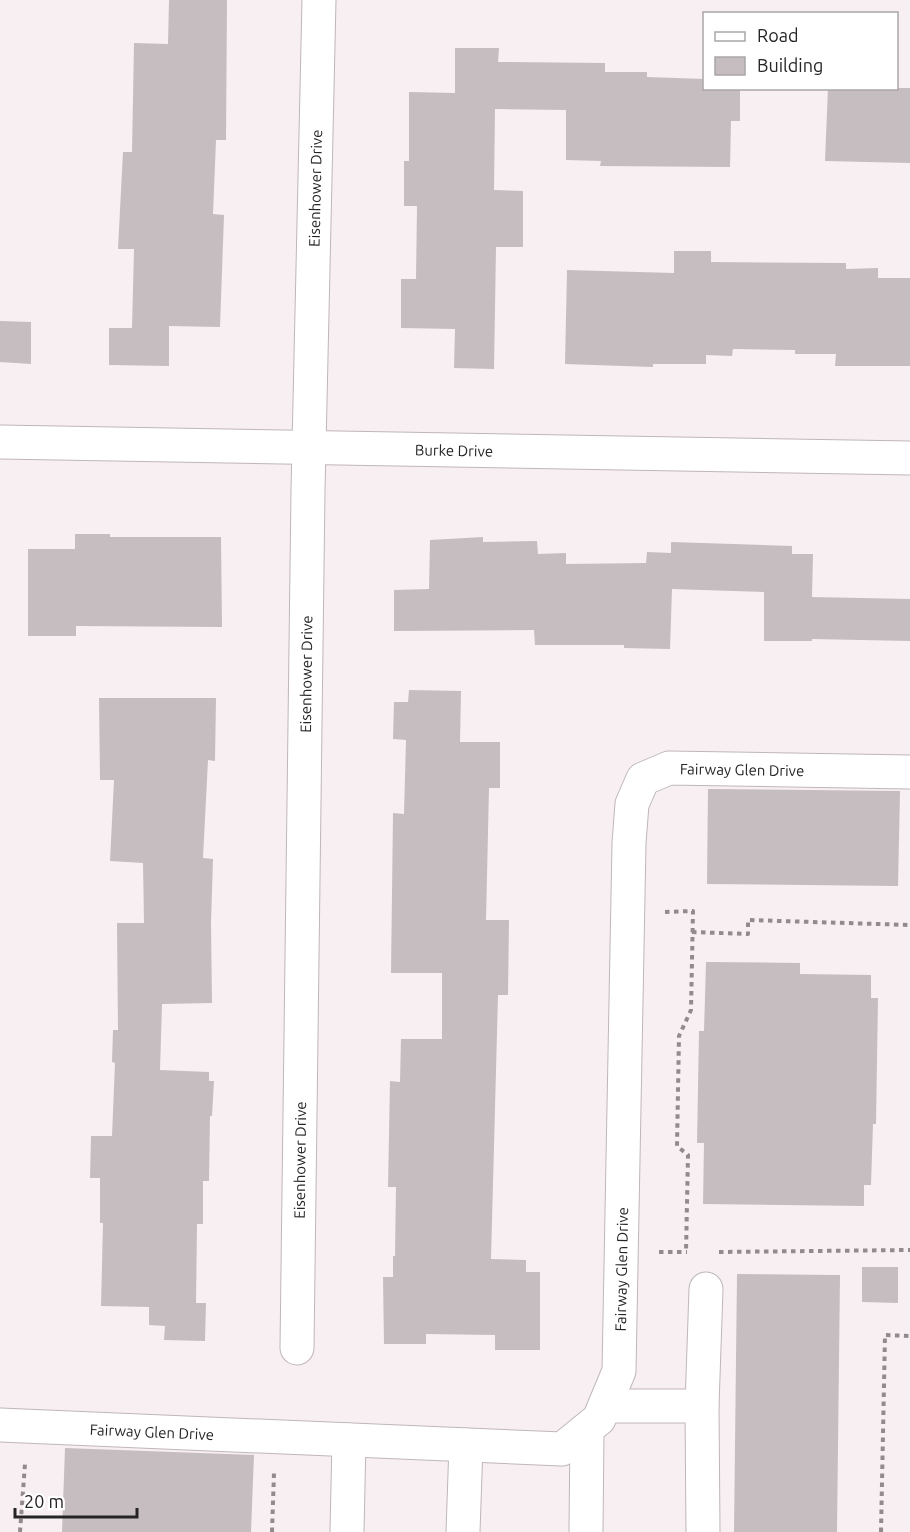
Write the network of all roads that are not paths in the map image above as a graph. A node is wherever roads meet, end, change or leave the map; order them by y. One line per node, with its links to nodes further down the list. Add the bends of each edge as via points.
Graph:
1 (319, 0): 3 (street, Eisenhower Drive)
2 (0, 442): 3 (street, Burke Drive)
3 (309, 447): 4 (street, Burke Drive); 7 (street, Eisenhower Drive)
4 (910, 458)
5 (910, 772): 9 (street, Fairway Glen Drive, via 669,768 643,779 632,804 627,912 619,1371)
6 (706, 1289): 8 (street)
7 (297, 1348)
8 (702, 1406): 9 (street); 16 (street)
9 (596, 1418): 12 (street, Fairway Glen Drive, via 562,1449); 15 (street)
10 (14, 1424): 11 (street, Fairway Glen Drive)
11 (349, 1440): 12 (street, Fairway Glen Drive); 13 (street)
12 (466, 1445): 14 (street)
13 (346, 1532)
14 (463, 1532)
15 (586, 1532)
16 (703, 1532)

